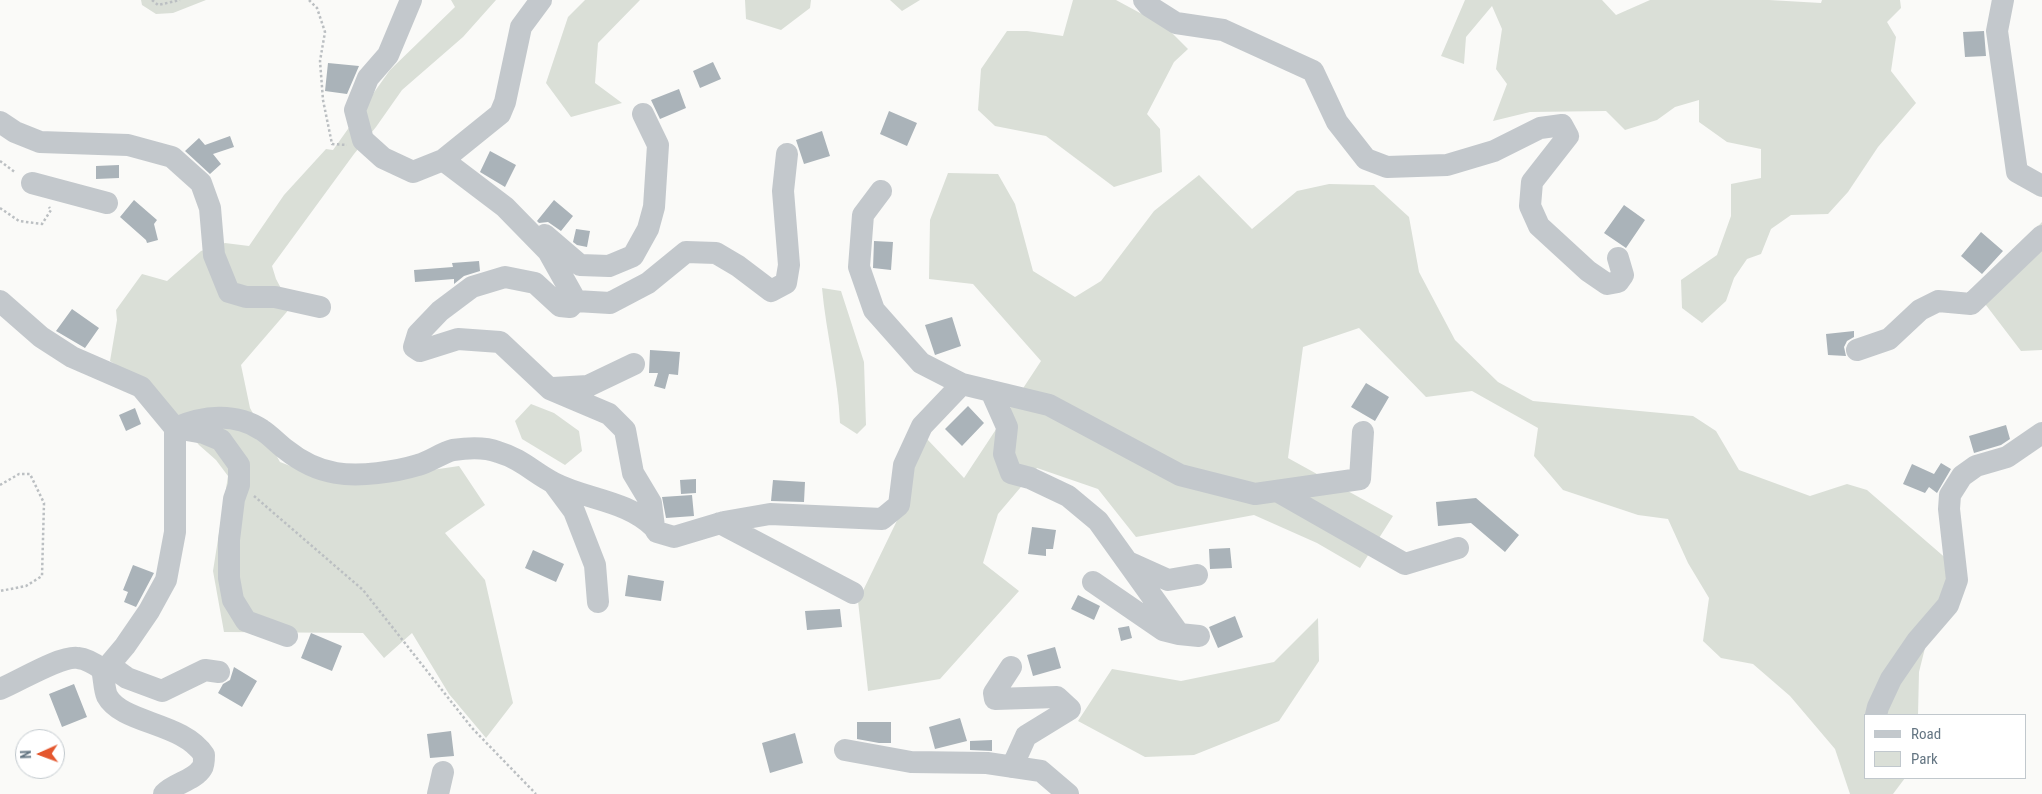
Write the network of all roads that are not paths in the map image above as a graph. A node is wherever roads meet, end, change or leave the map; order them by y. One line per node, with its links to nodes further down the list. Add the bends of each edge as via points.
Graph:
1 (411, 0): 8 (street, via 388,55 368,78 355,110 363,140 383,158 413,172)
2 (542, 0): 8 (street, via 521,27 500,114)
3 (1144, 0): 15 (street, via 1176,23 1223,30 1313,71 1338,122 1366,159 1388,167 1447,165 1494,151 1540,128 1562,125 1568,136 1532,182 1530,206 1539,226 1588,271 1608,284 1618,282 1623,275)
4 (2003, 0): 10 (street, via 1997,31 2018,172)
5 (644, 114): 13 (street, via 658,145 654,207 648,229 632,256 609,266 580,265 519,213)
6 (0, 122): 18 (street, via 40,142 128,145 172,157 201,183 210,208 214,255 229,292 246,297 275,297)
7 (787, 154): 17 (street, via 783,191 789,265 786,283 771,291 716,253 686,252 648,282 610,304)
8 (443, 160): 13 (street)
9 (32, 183): 12 (street)
10 (2042, 186)
11 (881, 192): 21 (street, via 863,215 858,267 874,310 920,363)
12 (107, 203)
13 (505, 207): 17 (street, via 548,251)
14 (2042, 236): 19 (street, via 1971,304 1938,301 1920,310 1889,339)
15 (1618, 258)
16 (0, 301): 24 (street, via 41,337 72,357 141,387)
17 (576, 302): 22 (street, via 570,307 560,306 535,283 504,277 472,287 440,310 418,334 414,347 420,352 458,339 500,342)
18 (320, 307)
19 (1857, 350)
20 (634, 364): 22 (street, via 588,386)
21 (962, 384): 23 (street); 29 (street, via 922,426 904,465 899,505 882,519 770,514)
22 (550, 388): 30 (street, via 609,414 625,430 633,473 651,503)
23 (991, 391): 28 (street, via 1049,405 1180,475 1254,494); 32 (street, via 1008,427 1004,454 1011,473 1068,496 1098,520)
24 (175, 428): 27 (street, via 196,419 245,420 300,460 338,474 385,473 419,465 452,450 496,451 520,460); 37 (street, via 204,433 220,440 239,465 239,485 229,540 229,578 233,600 246,621); 38 (street, via 174,532 166,580 145,618)
25 (1363, 432): 28 (street, via 1360,479)
26 (2042, 433): 42 (street, via 2007,457 1976,466 1962,476 1950,496 1957,580 1948,605 1917,641 1891,680)
27 (554, 484): 30 (street, via 626,508); 36 (street, via 574,511 595,565)
28 (1277, 491): 31 (street, via 1405,564)
29 (720, 523): 30 (street, via 674,537 657,532); 35 (street)
30 (654, 527)
31 (1458, 548)
32 (1127, 561): 33 (street, via 1168,580); 34 (street, via 1189,635 1163,630)
33 (1197, 575)
34 (1093, 582)
35 (853, 593)
36 (598, 602)
37 (286, 636)
38 (106, 667): 40 (street, via 162,691 205,670); 41 (street, via 77,657 54,662); 46 (street, via 108,696 123,711 177,732 197,745 204,755 202,768)
39 (1011, 667): 44 (street, via 994,692 995,699 1057,697 1070,709 1026,736)
40 (219, 672)
41 (0, 690)
42 (1876, 714)
43 (845, 750): 44 (street, via 911,762 987,763)
44 (1012, 767): 48 (street, via 1041,771)
45 (443, 772): 47 (street)
46 (164, 794)
47 (438, 794)
48 (1068, 794)

